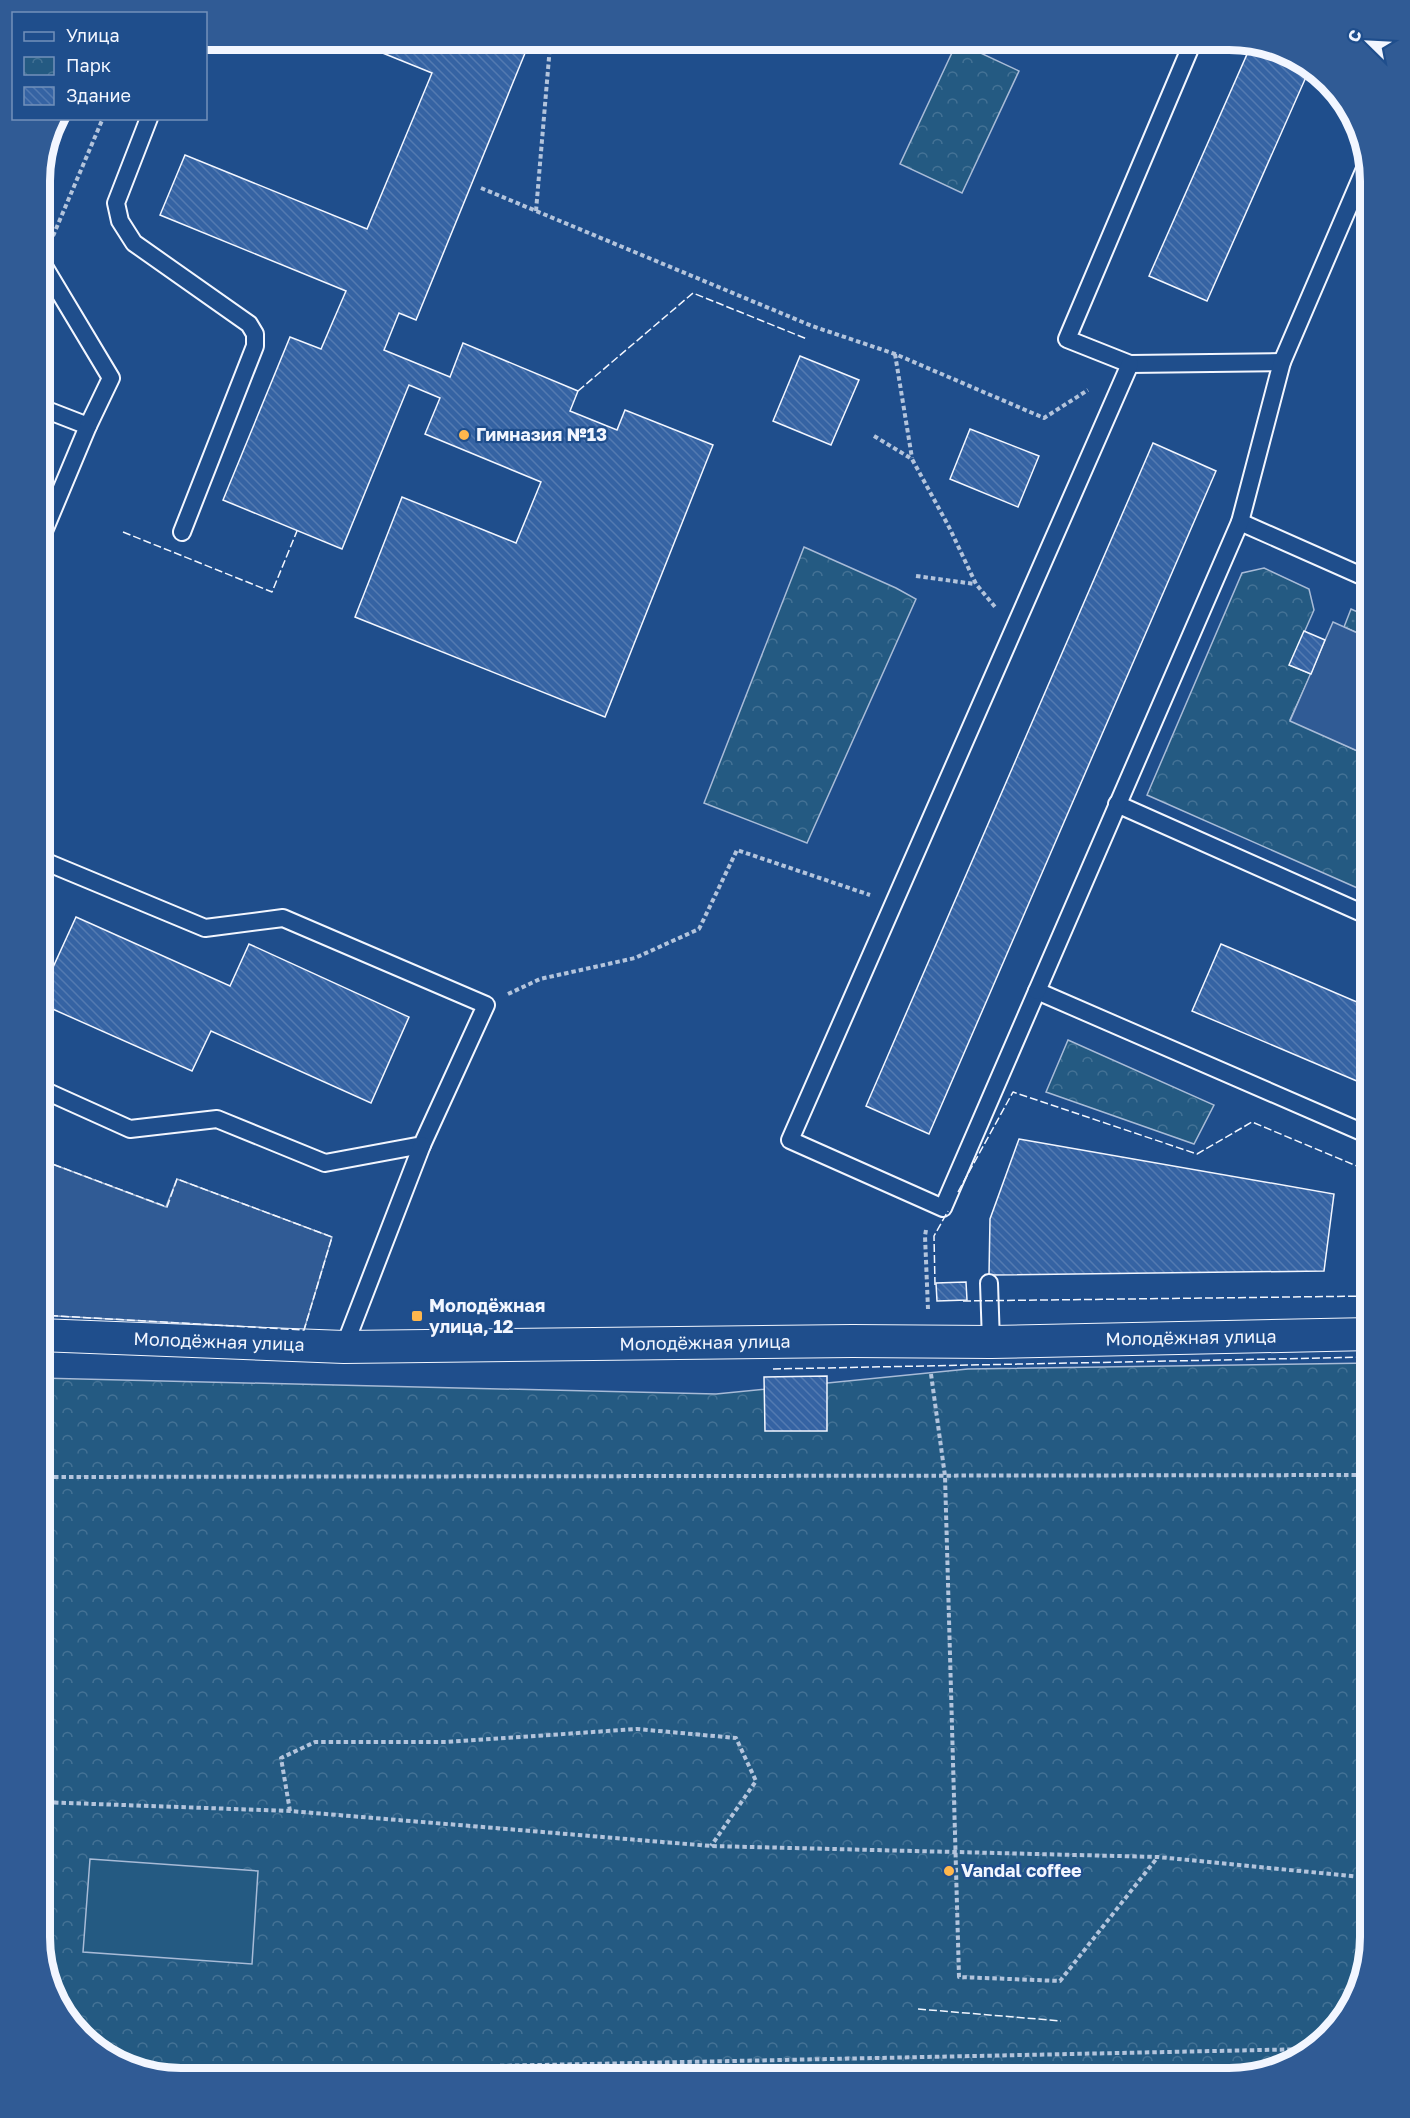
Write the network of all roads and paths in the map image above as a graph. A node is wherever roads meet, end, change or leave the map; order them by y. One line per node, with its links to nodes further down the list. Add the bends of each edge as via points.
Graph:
1 (550, 50): 7 (path)
2 (1189, 50): 12 (lane, via 1067,339)
3 (102, 120): 8 (path)
4 (148, 120): 19 (lane, via 116,203 120,221 134,243 249,324 255,334 255,346)
5 (1360, 180): 11 (lane)
6 (481, 188): 7 (path)
7 (536, 211): 10 (path, via 812,326)
8 (50, 241)
9 (50, 276): 14 (lane, via 111,378)
10 (895, 354): 12 (path, via 1044,418); 16 (path)
11 (1282, 362): 12 (lane); 18 (lane)
12 (1130, 364): 23 (lane)
13 (50, 411): 14 (lane)
14 (88, 426): 17 (lane)
15 (874, 436): 16 (path)
16 (912, 459): 22 (path)
17 (50, 517)
18 (1240, 522): 20 (lane); 24 (lane)
19 (182, 532)
20 (1360, 575)
21 (916, 576): 22 (path)
22 (976, 584): 23 (path)
23 (1014, 629): 26 (lane)
24 (1117, 804): 27 (lane); 28 (lane)
25 (50, 864): 29 (lane, via 205,928 283,918)
26 (894, 903): 29 (path, via 737,850 699,929 635,958 540,979); 33 (lane, via 790,1140)
27 (1360, 912)
28 (1037, 991): 31 (lane); 33 (lane, via 943,1208)
29 (486, 1005): 32 (lane)
30 (50, 1093): 32 (lane, via 130,1129 217,1119 325,1163)
31 (1360, 1131)
32 (422, 1145): 39 (lane)
33 (932, 1204): 35 (path, via 925,1236)
34 (989, 1283): 38 (lane)
35 (929, 1318)
36 (1360, 1334): 38 (street, Молодёжная улица)
37 (50, 1335): 39 (street, Молодёжная улица)
38 (991, 1342): 39 (street, Молодёжная улица)
39 (344, 1347)
40 (930, 1367): 42 (path)
41 (1360, 1475): 42 (path)
42 (945, 1476): 43 (path); 47 (path)
43 (50, 1477)
44 (50, 1803): 45 (path)
45 (290, 1811): 46 (path); 46 (path, via 281,1758 315,1742 446,1742 637,1729 736,1738 756,1781)
46 (711, 1846): 47 (path)
47 (956, 1853): 48 (path); 48 (path, via 959,1977 1060,1981)
48 (1158, 1857): 49 (path)
49 (1360, 1877)
50 (1297, 2049): 51 (path)
51 (395, 2068)

